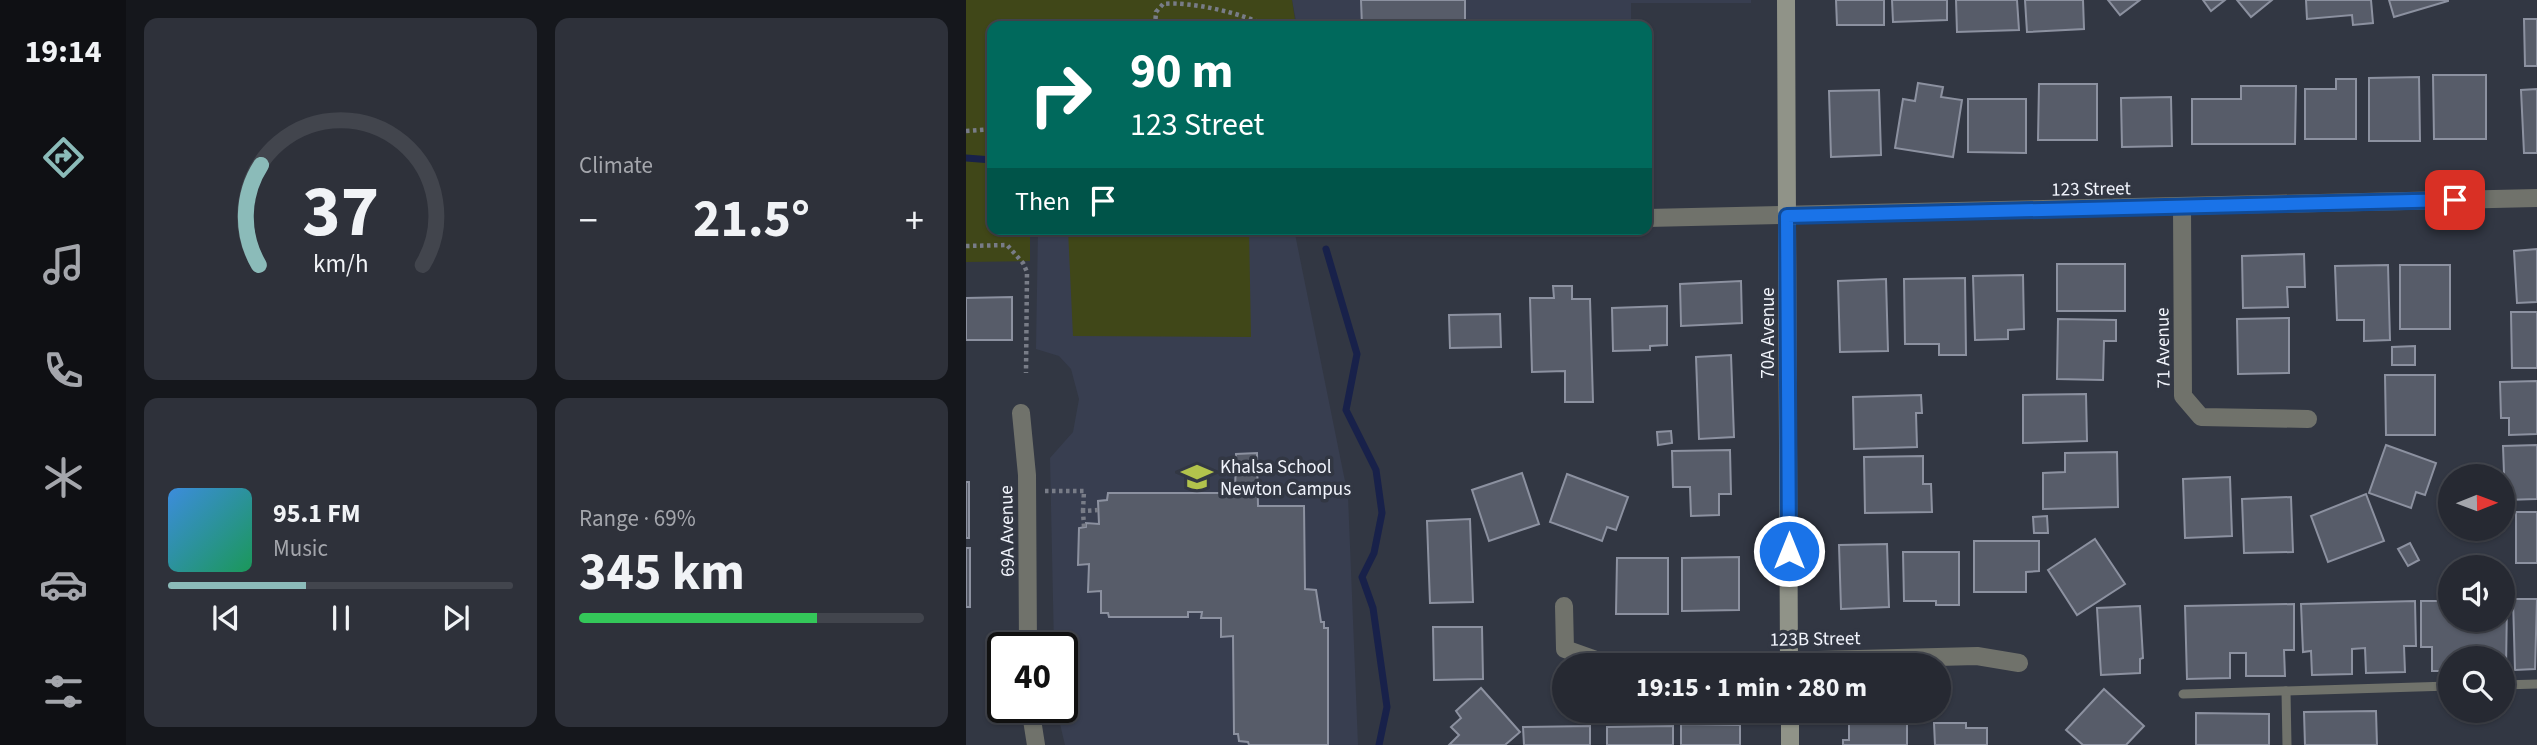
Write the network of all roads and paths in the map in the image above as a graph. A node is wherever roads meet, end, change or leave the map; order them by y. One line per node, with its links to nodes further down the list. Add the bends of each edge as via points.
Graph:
1 (1786, 0): 8 (street, 70A Avenue)
2 (1155, 21): 3 (path, via 1163,4 1179,2)
3 (1256, 21)
4 (987, 129): 5 (path)
5 (966, 131)
6 (2537, 198): 7 (street, 123 Street)
7 (2182, 206): 8 (street, 123 Street); 13 (street, 71 Avenue, via 2183,396 2202,417)
8 (1787, 216): 9 (street, 123 Street); 21 (street, 70A Avenue)
9 (1652, 218)
10 (966, 246): 11 (path, via 1007,245 1023,263 1027,272)
11 (1026, 373)
12 (1020, 414): 19 (street, 69A Avenue, via 1027,475)
13 (2308, 419)
14 (1044, 491): 15 (path, via 1084,491)
15 (1083, 510): 16 (path); 17 (path)
16 (1098, 510)
17 (1084, 527)
18 (1564, 606): 20 (street, 123B Street, via 1564,649)
19 (1028, 632)
20 (1576, 653)
21 (1789, 653)
22 (1951, 657): 23 (street, 123B Street)
23 (2020, 663)
24 (2537, 684): 25 (lane)
25 (2515, 685)
26 (2438, 686): 27 (lane)
27 (2286, 691): 28 (lane); 33 (lane)
28 (2183, 694)
29 (1033, 723): 31 (street)
30 (1790, 723): 32 (street)
31 (1036, 745)
32 (1790, 745)
33 (2287, 745)

